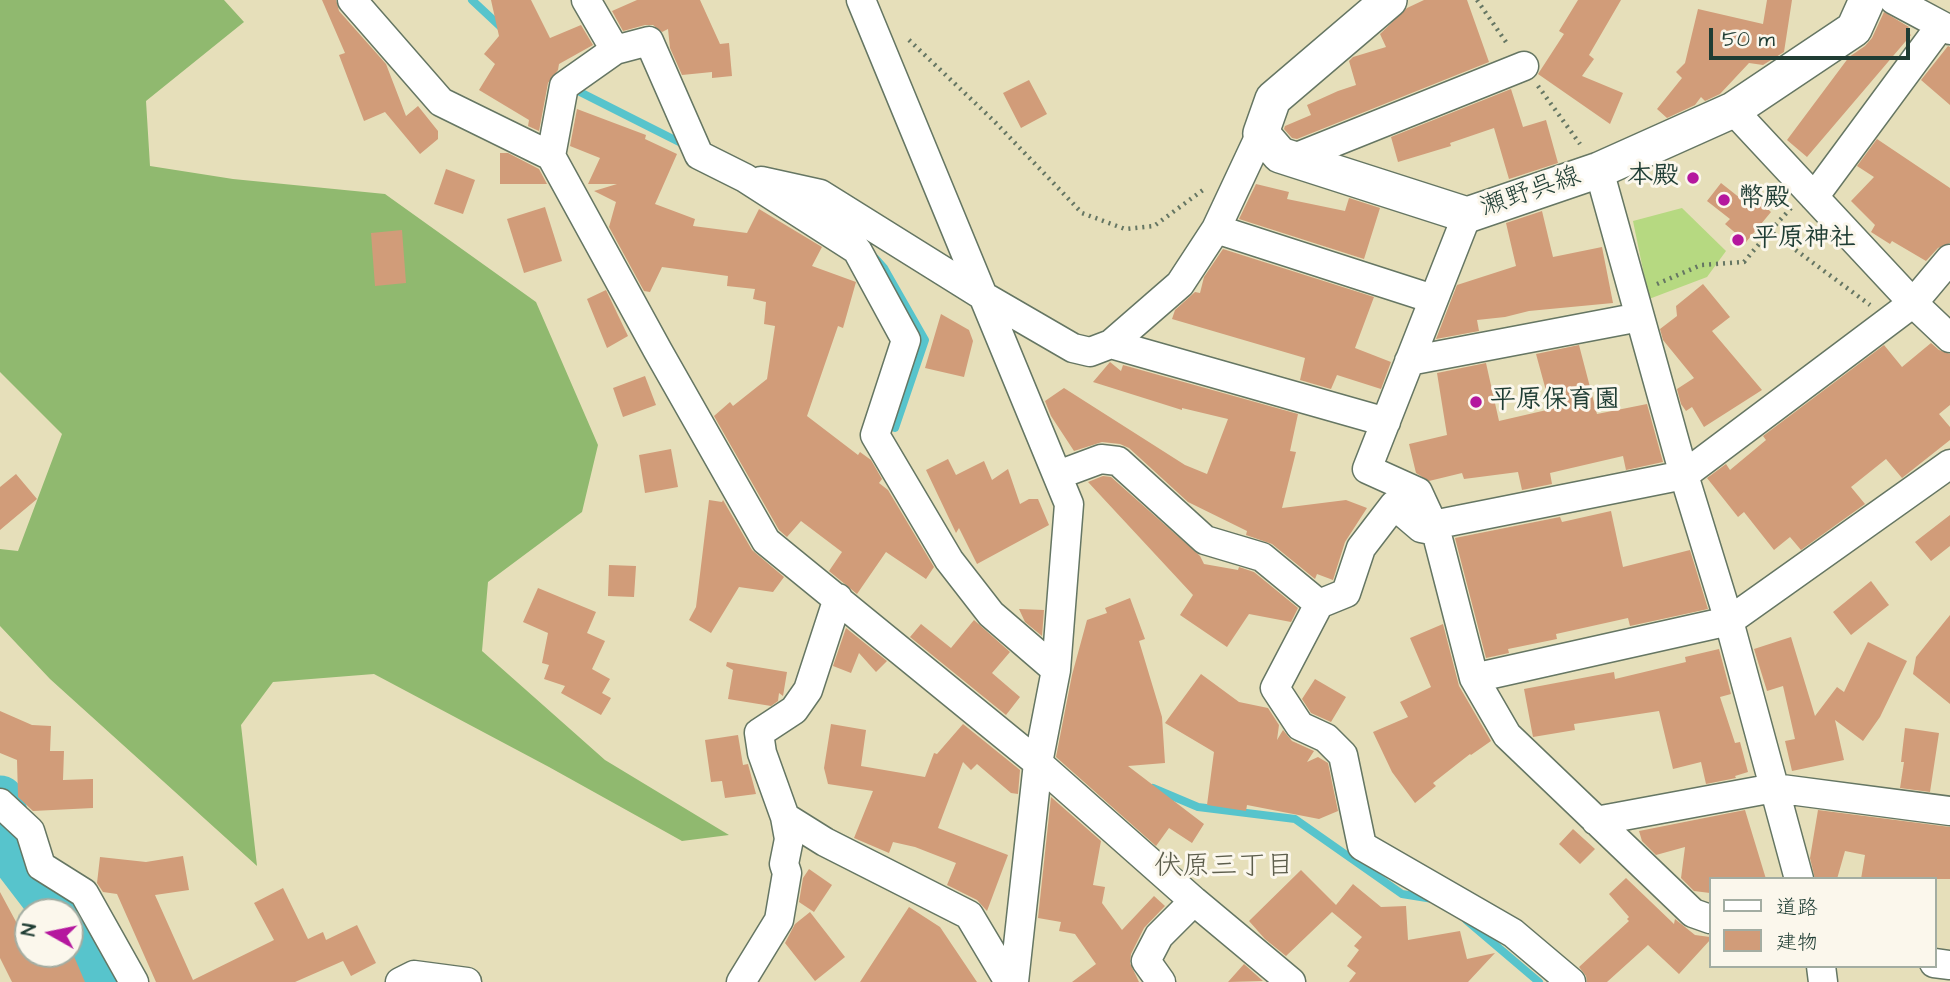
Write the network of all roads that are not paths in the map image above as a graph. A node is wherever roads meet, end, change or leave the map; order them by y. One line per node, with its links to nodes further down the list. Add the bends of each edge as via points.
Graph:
1 (352, 0): 12 (street, via 441,102)
2 (586, 0): 8 (street)
3 (861, 0): 20 (street)
4 (1389, 0): 11 (main road, via 1273,99)
5 (1867, 0): 10 (main road, 瀬野呉線, via 1854,29)
6 (1894, 0): 7 (street)
7 (1946, 28): 16 (street)
8 (615, 50): 12 (street, via 564,86); 15 (street, via 649,41 699,155)
9 (1524, 66): 13 (street)
10 (1733, 110): 14 (main road, 瀬野呉線); 16 (street)
11 (1261, 133): 13 (main road, 瀬野呉線, via 1280,155); 18 (street)
12 (551, 156): 32 (street, via 766,541)
13 (1292, 159): 17 (main road, 瀬野呉線)
14 (1599, 170): 17 (main road, 瀬野呉線); 23 (street)
15 (745, 178): 20 (street, via 820,194); 35 (street, via 857,250 906,340 875,435 957,571 991,614)
16 (1804, 201): 22 (street)
17 (1467, 215): 21 (street)
18 (1216, 229): 21 (street); 25 (street, via 1181,284)
19 (1950, 259): 22 (street)
20 (985, 297): 25 (street, via 1073,348 1090,352); 29 (street)
21 (1433, 299): 26 (street)
22 (1913, 303): 24 (street); 30 (street)
23 (1637, 306): 26 (street); 30 (street)
24 (1950, 338)
25 (1111, 344): 27 (street)
26 (1409, 361): 27 (street)
27 (1386, 422): 31 (street, via 1367,469 1418,492)
28 (1950, 464): 34 (street)
29 (1058, 475): 33 (street, via 1101,459 1118,461 1205,540 1262,557); 35 (street, via 1069,504)
30 (1684, 475): 31 (street); 34 (street)
31 (1435, 528): 33 (street, via 1421,528 1394,505 1361,548 1346,593); 36 (street)
32 (838, 598): 37 (street); 41 (street, via 808,690 794,710 759,733)
33 (1319, 604): 54 (street, via 1275,688 1300,726 1326,738 1343,755 1362,846 1513,933)
34 (1729, 621): 36 (street); 38 (street)
35 (1056, 670): 37 (street)
36 (1474, 678): 42 (street, via 1507,734)
37 (1038, 763): 44 (street); 51 (street)
38 (1774, 788): 40 (street); 42 (street); 43 (street)
39 (0, 803): 46 (street, via 30,831 41,866 84,893)
40 (1950, 811)
41 (785, 817): 49 (street, via 789,839 779,920); 50 (street, via 969,915)
42 (1596, 821): 45 (street, via 1693,913)
43 (1797, 877)
44 (1194, 901): 52 (street, via 1158,936 1146,961); 53 (street)
45 (1708, 918)
46 (134, 982)
47 (400, 982): 48 (street, via 414,975)
48 (467, 982)
49 (741, 982)
50 (1009, 982)
51 (1014, 982)
52 (1161, 982)
53 (1291, 982)
54 (1571, 982)

